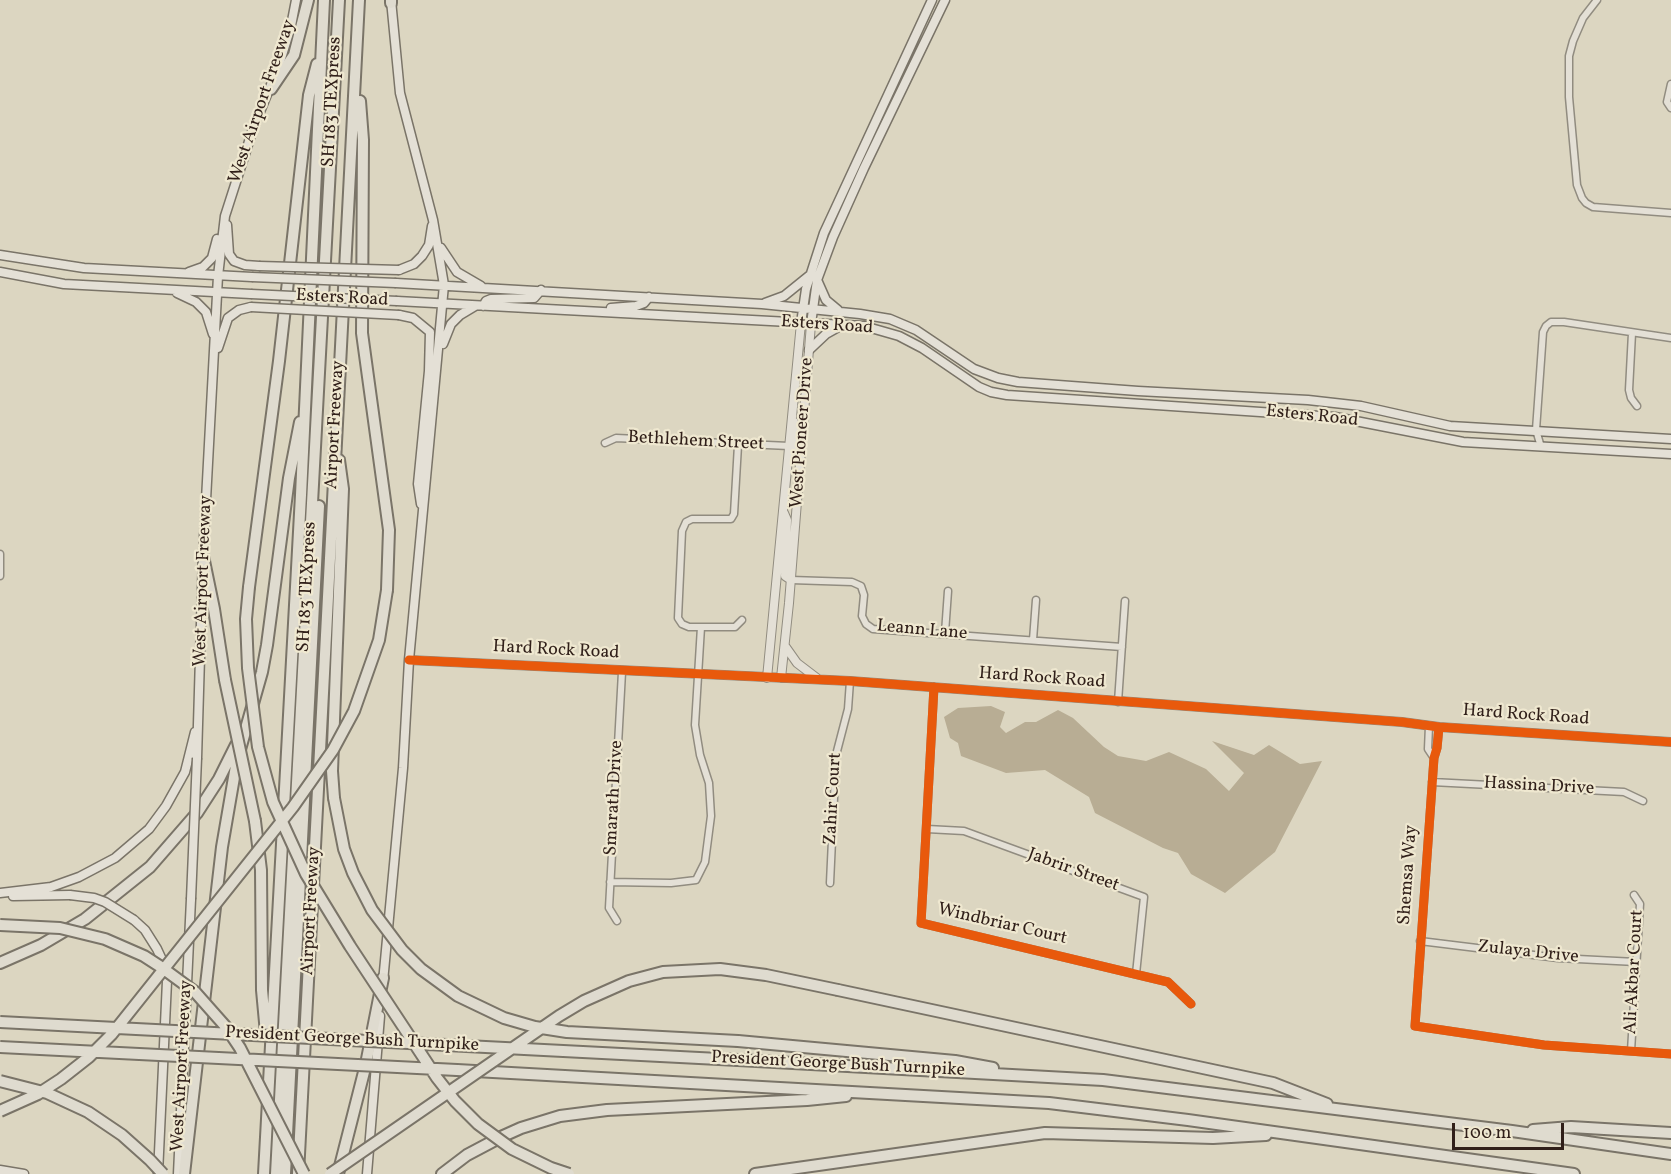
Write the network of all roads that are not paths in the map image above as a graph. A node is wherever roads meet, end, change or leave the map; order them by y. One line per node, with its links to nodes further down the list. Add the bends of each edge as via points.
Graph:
1 (296, 0): 14 (main road, West Airport Freeway)
2 (308, 0): 14 (highway, via 294,55)
3 (324, 0): 11 (highway, Airport Freeway)
4 (339, 0): 133 (highway, SH 183 TEXpress)
5 (345, 0): 134 (highway, SH 183 TEXpress)
6 (359, 0): 12 (highway, Airport Freeway)
7 (932, 0): 24 (main road, West Pioneer Drive, via 824,233)
8 (945, 0): 24 (main road, West Pioneer Drive)
9 (1596, 0): 16 (street, via 1583,18 1569,56 1574,169 1581,198 1607,209)
10 (391, 1): 18 (main road, via 400,93)
11 (322, 42): 52 (highway, Airport Freeway); 141 (highway, bridge, via 309,95 246,619 258,747 273,802 306,874 437,1078 478,1124 512,1149)
12 (356, 58): 56 (highway, Airport Freeway); 119 (highway, bridge, via 363,140 362,333 388,520 387,590 379,640 354,711 333,750 293,807 112,1034 61,1079)
13 (1671, 84): 15 (street, via 1667,102)
14 (271, 89): 17 (main road, West Airport Freeway, via 253,129)
15 (1671, 108)
16 (1671, 213)
17 (225, 216): 18 (main road, bridge, via 229,254 245,265 399,270 422,256 429,244); 22 (main road, via 212,258 203,267); 23 (main road, West Airport Freeway)
18 (433, 220): 19 (main road)
19 (438, 242): 25 (main road); 26 (main road, via 458,272)
20 (0, 255): 22 (main road, Esters Road, via 84,268)
21 (0, 272): 27 (main road, Esters Road, via 64,284)
22 (186, 273): 23 (main road, Esters Road)
23 (218, 276): 25 (main road, Esters Road, bridge); 29 (main road, West Airport Freeway)
24 (814, 277): 32 (main road, via 784,296); 34 (main road, West Pioneer Drive); 36 (main road, West Pioneer Drive); 38 (main road, via 826,300)
25 (444, 285): 26 (main road, Esters Road); 31 (main road)
26 (484, 288): 28 (main road, Esters Road)
27 (162, 290): 29 (main road, Esters Road); 45 (main road, via 183,294 196,302 206,312)
28 (541, 290): 30 (main road, Esters Road); 33 (main road, via 534,298 491,299); 35 (main road)
29 (217, 292): 31 (main road, Esters Road, bridge); 45 (main road, West Airport Freeway)
30 (649, 297): 32 (main road, Esters Road); 37 (main road, via 636,306); 39 (main road)
31 (443, 304): 33 (main road, Esters Road); 47 (main road)
32 (762, 304): 34 (main road, Esters Road)
33 (479, 306): 35 (main road, Esters Road); 47 (main road, via 451,324)
34 (802, 308): 36 (main road, Esters Road); 40 (main road, West Pioneer Drive)
35 (540, 309): 37 (main road, Esters Road)
36 (813, 309): 38 (main road, Esters Road); 41 (main road, West Pioneer Drive)
37 (599, 312): 39 (main road, Esters Road)
38 (841, 312): 49 (main road, Esters Road, via 890,319 916,330 974,369 999,378)
39 (648, 315): 40 (main road, Esters Road)
40 (801, 323): 41 (main road, Esters Road); 55 (street, West Pioneer Drive)
41 (811, 324): 42 (main road, Esters Road); 46 (street, West Pioneer Drive)
42 (843, 325): 46 (main road); 51 (main road, Esters Road, via 899,336 991,392)
43 (1632, 333): 44 (street); 54 (street, via 1629,390); 57 (street, via 1564,322 1546,326)
44 (1671, 338)
45 (215, 343): 48 (main road, West Airport Freeway)
46 (809, 350): 65 (street, West Pioneer Drive)
47 (438, 356): 67 (main road)
48 (214, 366): 67 (main road, bridge, via 228,318 251,307 413,318 430,332 418,484); 69 (main road, West Airport Freeway)
49 (1039, 384): 50 (main road, Esters Road); 51 (main road)
50 (1158, 392): 53 (main road); 57 (main road, Esters Road, via 1330,402 1450,426)
51 (1039, 397): 53 (main road, Esters Road)
52 (306, 399): 93 (highway, via 294,446 262,672); 115 (highway, Airport Freeway)
53 (1158, 404): 62 (main road, Esters Road, via 1335,417 1443,440)
54 (1637, 406)
55 (792, 415): 61 (street, West Pioneer Drive); 65 (street)
56 (336, 426): 116 (highway, bridge, via 343,489 334,798 353,873 372,910 421,969 458,996 504,1018 535,1027 811,1046 955,1061); 135 (highway, Airport Freeway)
57 (1536, 430): 58 (main road, Esters Road); 62 (street); 63 (street)
58 (1671, 439)
59 (605, 443): 60 (street, Bethlehem Street, via 615,438)
60 (738, 445): 61 (street, Bethlehem Street); 76 (street, via 731,519 692,519 682,531 678,618 685,626)
61 (789, 446): 66 (street, West Pioneer Drive)
62 (1528, 446): 63 (main road, Esters Road)
63 (1541, 447): 64 (main road, Esters Road)
64 (1671, 454)
65 (800, 465): 71 (street, West Pioneer Drive)
66 (782, 508): 71 (street, via 787,520 785,576); 84 (street, West Pioneer Drive)
67 (423, 514): 81 (main road)
68 (0, 554): 70 (street)
69 (203, 556): 90 (main road, West Airport Freeway); 115 (highway, bridge, via 255,821 261,870 262,990)
70 (0, 576)
71 (791, 580): 77 (street, Leann Lane, via 852,582 861,586 862,616 873,629); 79 (street, West Pioneer Drive)
72 (948, 591): 77 (street)
73 (1036, 600): 78 (street)
74 (1125, 601): 80 (street)
75 (742, 620): 76 (street, via 735,627)
76 (701, 627): 83 (street)
77 (945, 633): 78 (street, Leann Lane)
78 (1033, 640): 80 (street, Leann Lane)
79 (784, 646): 85 (street, West Pioneer Drive); 86 (street, via 797,663)
80 (1122, 647): 89 (street)
81 (409, 660): 82 (street, Hard Rock Road); 109 (main road)
82 (622, 672): 83 (street, Hard Rock Road); 99 (street, Smarath Drive)
83 (698, 675): 84 (street, Hard Rock Road); 99 (street, via 695,725 709,783 711,816 705,862 696,880)
84 (767, 678): 85 (street, Hard Rock Road)
85 (781, 678): 86 (street, Hard Rock Road)
86 (819, 680): 87 (street, Hard Rock Road)
87 (850, 681): 88 (street, Hard Rock Road); 100 (street, Zahir Court, via 848,710 836,755)
88 (934, 687): 89 (street, Hard Rock Road); 98 (street, Windbriar Court)
89 (1118, 702): 91 (street, Hard Rock Road)
90 (200, 715): 101 (main road, via 185,772 166,806 135,842 116,858 79,877 51,887); 130 (main road, West Airport Freeway, bridge)
91 (1429, 726): 92 (street, Hard Rock Road); 95 (street, Shemsa Way, via 1428,749)
92 (1439, 727): 94 (street, Hard Rock Road); 95 (street, Shemsa Way)
93 (245, 728): 107 (highway, via 198,813 150,867 85,919); 131 (highway, via 217,881)
94 (1671, 742)
95 (1434, 758): 96 (street, Shemsa Way)
96 (1432, 782): 97 (street, Hassina Drive, via 1624,792); 105 (street, Shemsa Way)
97 (1643, 801)
98 (927, 829): 108 (street, Jabrir Street, via 964,831 1144,897); 108 (street, Windbriar Court, via 921,923)
99 (610, 882): 103 (street, Smarath Drive, via 609,908)
100 (830, 883)
101 (0, 895): 128 (main road, bridge, via 70,895 99,900 134,920 157,949 167,981)
102 (1634, 896): 106 (street, Ali Akbar Court, via 1640,904)
103 (617, 921)
104 (0, 925): 136 (highway, bridge, via 60,927 105,939 144,956 195,992 240,1048)
105 (1420, 941): 106 (street, Zulaya Drive, via 1558,958); 113 (street, Shemsa Way, via 1415,1026 1544,1045)
106 (1636, 962): 113 (street, Ali Akbar Court)
107 (0, 963)
108 (1136, 974): 110 (street, Windbriar Court, via 1168,982)
109 (383, 978): 138 (highway); 139 (main road)
110 (1191, 1004)
111 (0, 1022): 116 (highway, President George Bush Turnpike, bridge)
112 (0, 1047): 118 (highway, President George Bush Turnpike, bridge)
113 (1631, 1051): 114 (street)
114 (1671, 1054)
115 (269, 1074): 132 (highway, Airport Freeway)
116 (1026, 1075): 120 (highway, President George Bush Turnpike, via 1158,1086)
117 (0, 1081): 129 (highway, bridge, via 47,1093 88,1112 136,1146)
118 (882, 1092): 123 (highway, President George Bush Turnpike, via 1049,1102); 140 (highway, via 560,1116 501,1137)
119 (0, 1111)
120 (1350, 1111): 121 (highway, President George Bush Turnpike); 137 (highway, bridge, via 1273,1083 766,975 720,969 663,972 584,1000)
121 (1512, 1131): 122 (highway, via 1571,1127); 124 (highway, President George Bush Turnpike)
122 (1671, 1133)
123 (1291, 1134): 125 (highway, President George Bush Turnpike); 142 (highway, via 1213,1138 1045,1133)
124 (1671, 1154)
125 (1510, 1165): 143 (highway); 144 (highway, President George Bush Turnpike)
126 (0, 1170): 127 (main road)
127 (24, 1174)
128 (158, 1174)
129 (163, 1174)
130 (178, 1174)
131 (184, 1174)
132 (264, 1174)
133 (276, 1174)
134 (285, 1174)
135 (297, 1174)
136 (304, 1174)
137 (330, 1174)
138 (338, 1174)
139 (367, 1174)
140 (442, 1174)
141 (569, 1174)
142 (755, 1174)
143 (1536, 1174)
144 (1574, 1174)

